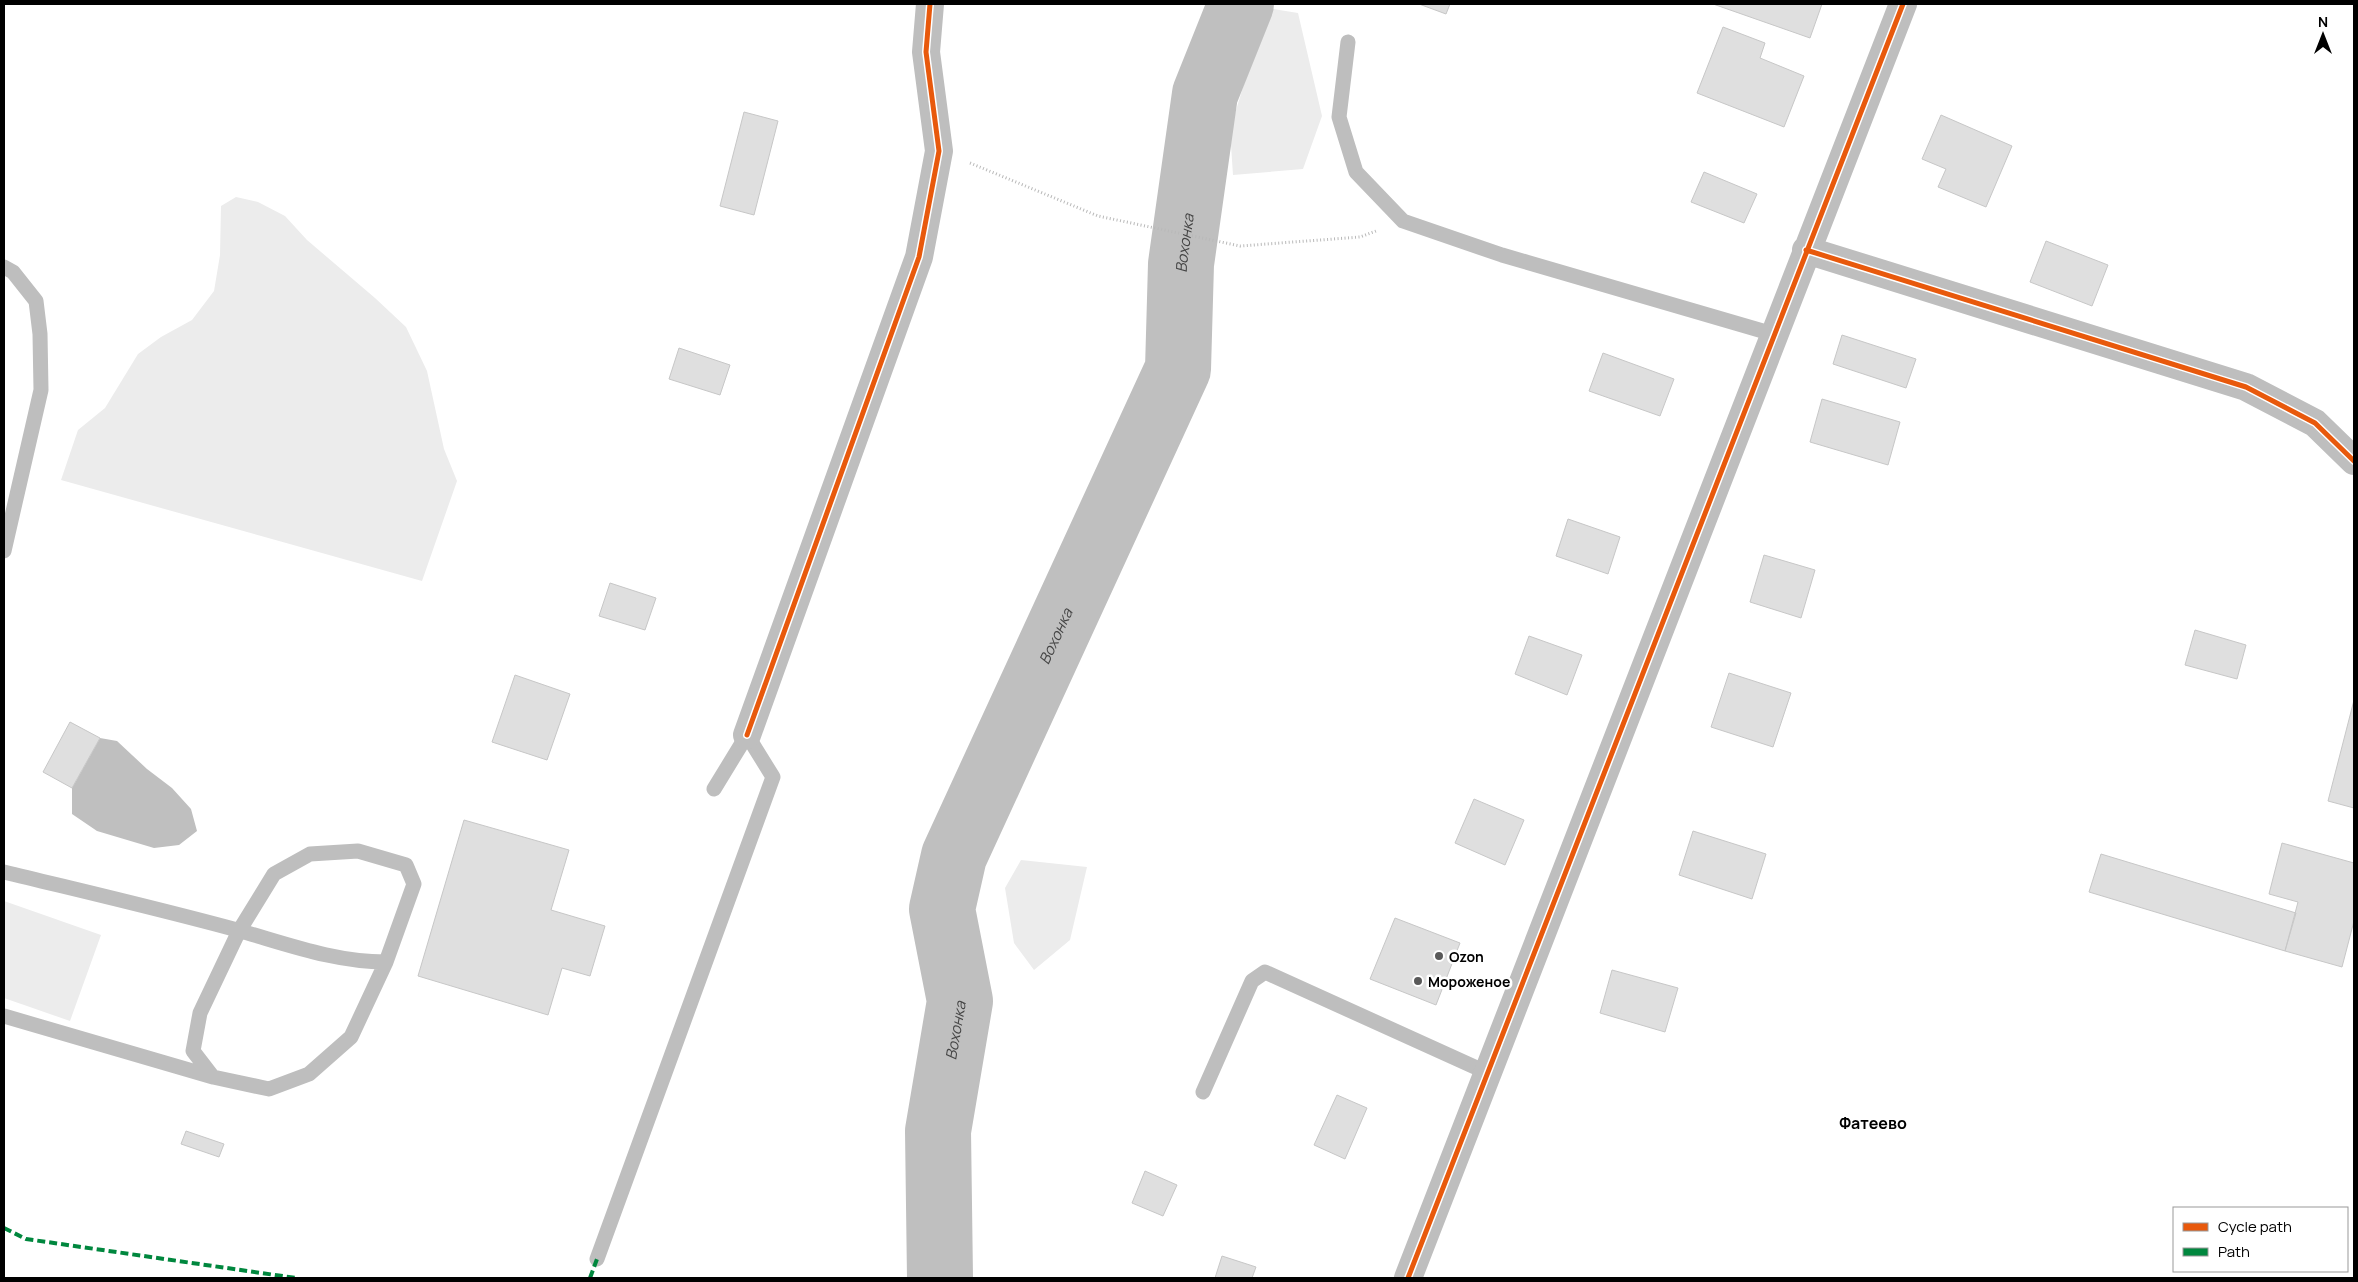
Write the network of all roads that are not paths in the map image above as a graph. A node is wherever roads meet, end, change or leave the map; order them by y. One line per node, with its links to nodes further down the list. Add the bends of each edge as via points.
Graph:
1 (930, 4): 9 (street, via 926,52 939,150 919,257)
2 (1903, 4): 4 (street)
3 (1348, 42): 6 (lane, via 1339,117 1341,126 1356,172 1403,221 1502,255)
4 (1806, 250): 6 (street); 7 (street, via 2246,387 2315,422)
5 (4, 267): 8 (lane, via 13,272 36,300 41,390)
6 (1773, 334): 15 (street)
7 (2354, 460)
8 (4, 550)
9 (747, 735): 10 (lane); 18 (lane, via 773,777)
10 (714, 789)
11 (4, 872): 12 (lane)
12 (238, 930): 13 (lane, via 317,954); 13 (lane, via 274,874 310,854 358,851 406,865 414,884); 16 (lane, via 200,1013 193,1051)
13 (386, 962): 16 (lane, via 351,1037 309,1074 269,1089)
14 (4, 1016): 16 (lane)
15 (1488, 1073): 17 (lane, via 1265,972 1252,981); 19 (street)
16 (213, 1078)
17 (1203, 1092)
18 (597, 1259)
19 (1408, 1278)

